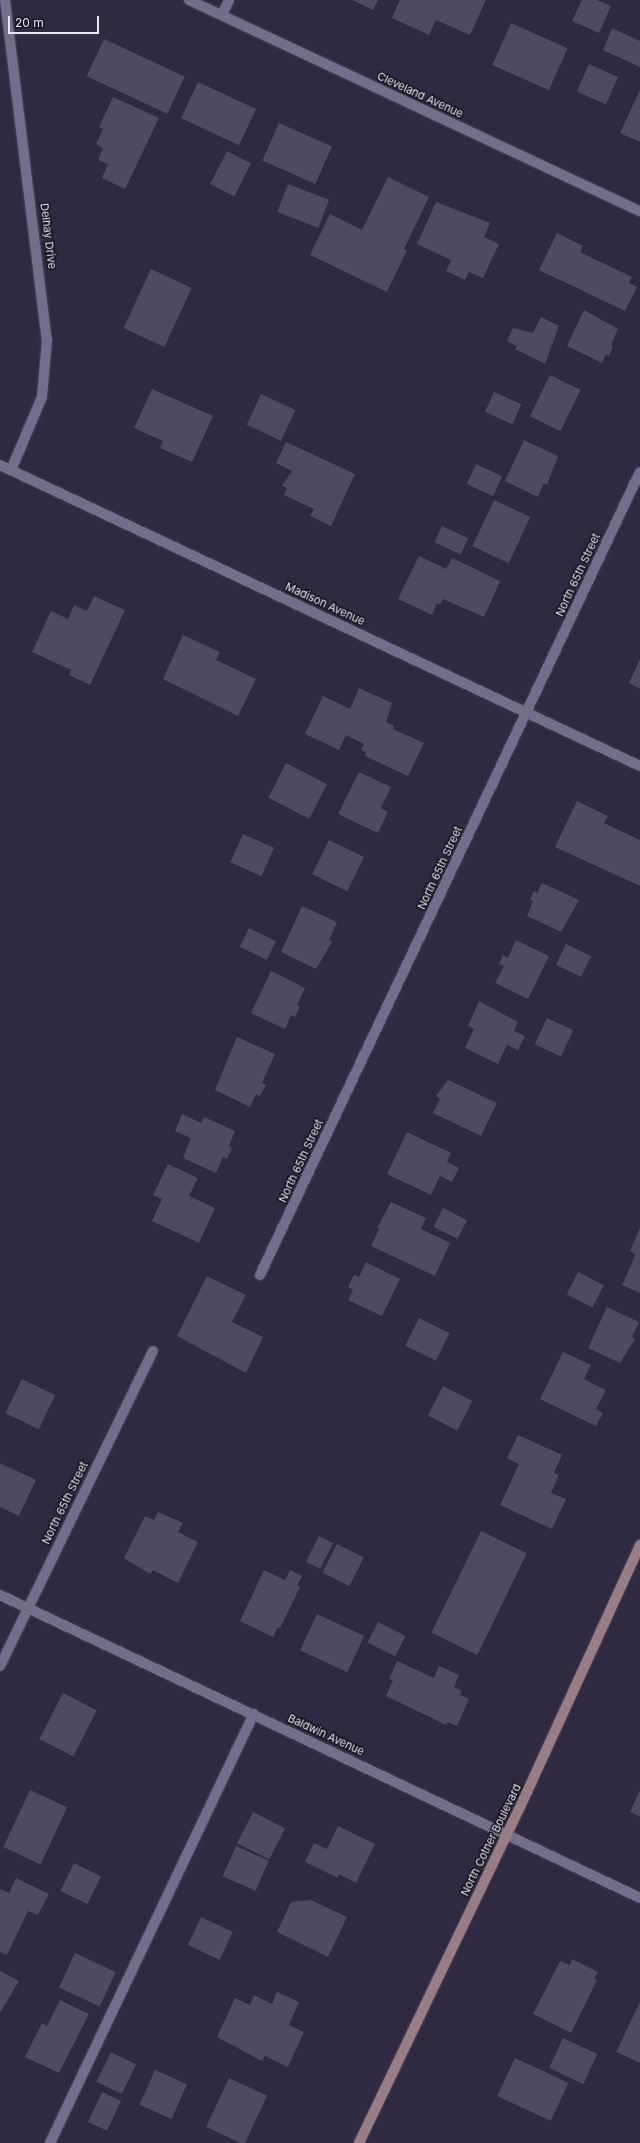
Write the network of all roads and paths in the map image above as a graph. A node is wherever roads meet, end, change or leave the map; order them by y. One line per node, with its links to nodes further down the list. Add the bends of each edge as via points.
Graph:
1 (5, 0): 7 (street, Delhay Drive, via 48,340 42,397)
2 (189, 0): 4 (street, Cleveland Avenue)
3 (229, 0): 4 (street)
4 (222, 15): 5 (street, Cleveland Avenue)
5 (640, 211)
6 (0, 465): 7 (street, Madison Avenue)
7 (11, 470): 9 (street, Madison Avenue)
8 (640, 472): 9 (street, North 65th Street)
9 (527, 712): 10 (street, Madison Avenue); 11 (street, North 65th Street)
10 (640, 766)
11 (260, 1275)
12 (153, 1351): 15 (street, North 65th Street)
13 (640, 1545): 18 (main road, North Cotner Boulevard)
14 (0, 1595): 15 (street, Baldwin Avenue)
15 (28, 1608): 16 (street, North 65th Street); 17 (street, Baldwin Avenue)
16 (0, 1666)
17 (254, 1714): 18 (street, Baldwin Avenue); 20 (street)
18 (506, 1835): 19 (street, Baldwin Avenue); 21 (main road, North Cotner Boulevard)
19 (640, 1898)
20 (50, 2143)
21 (359, 2143)

